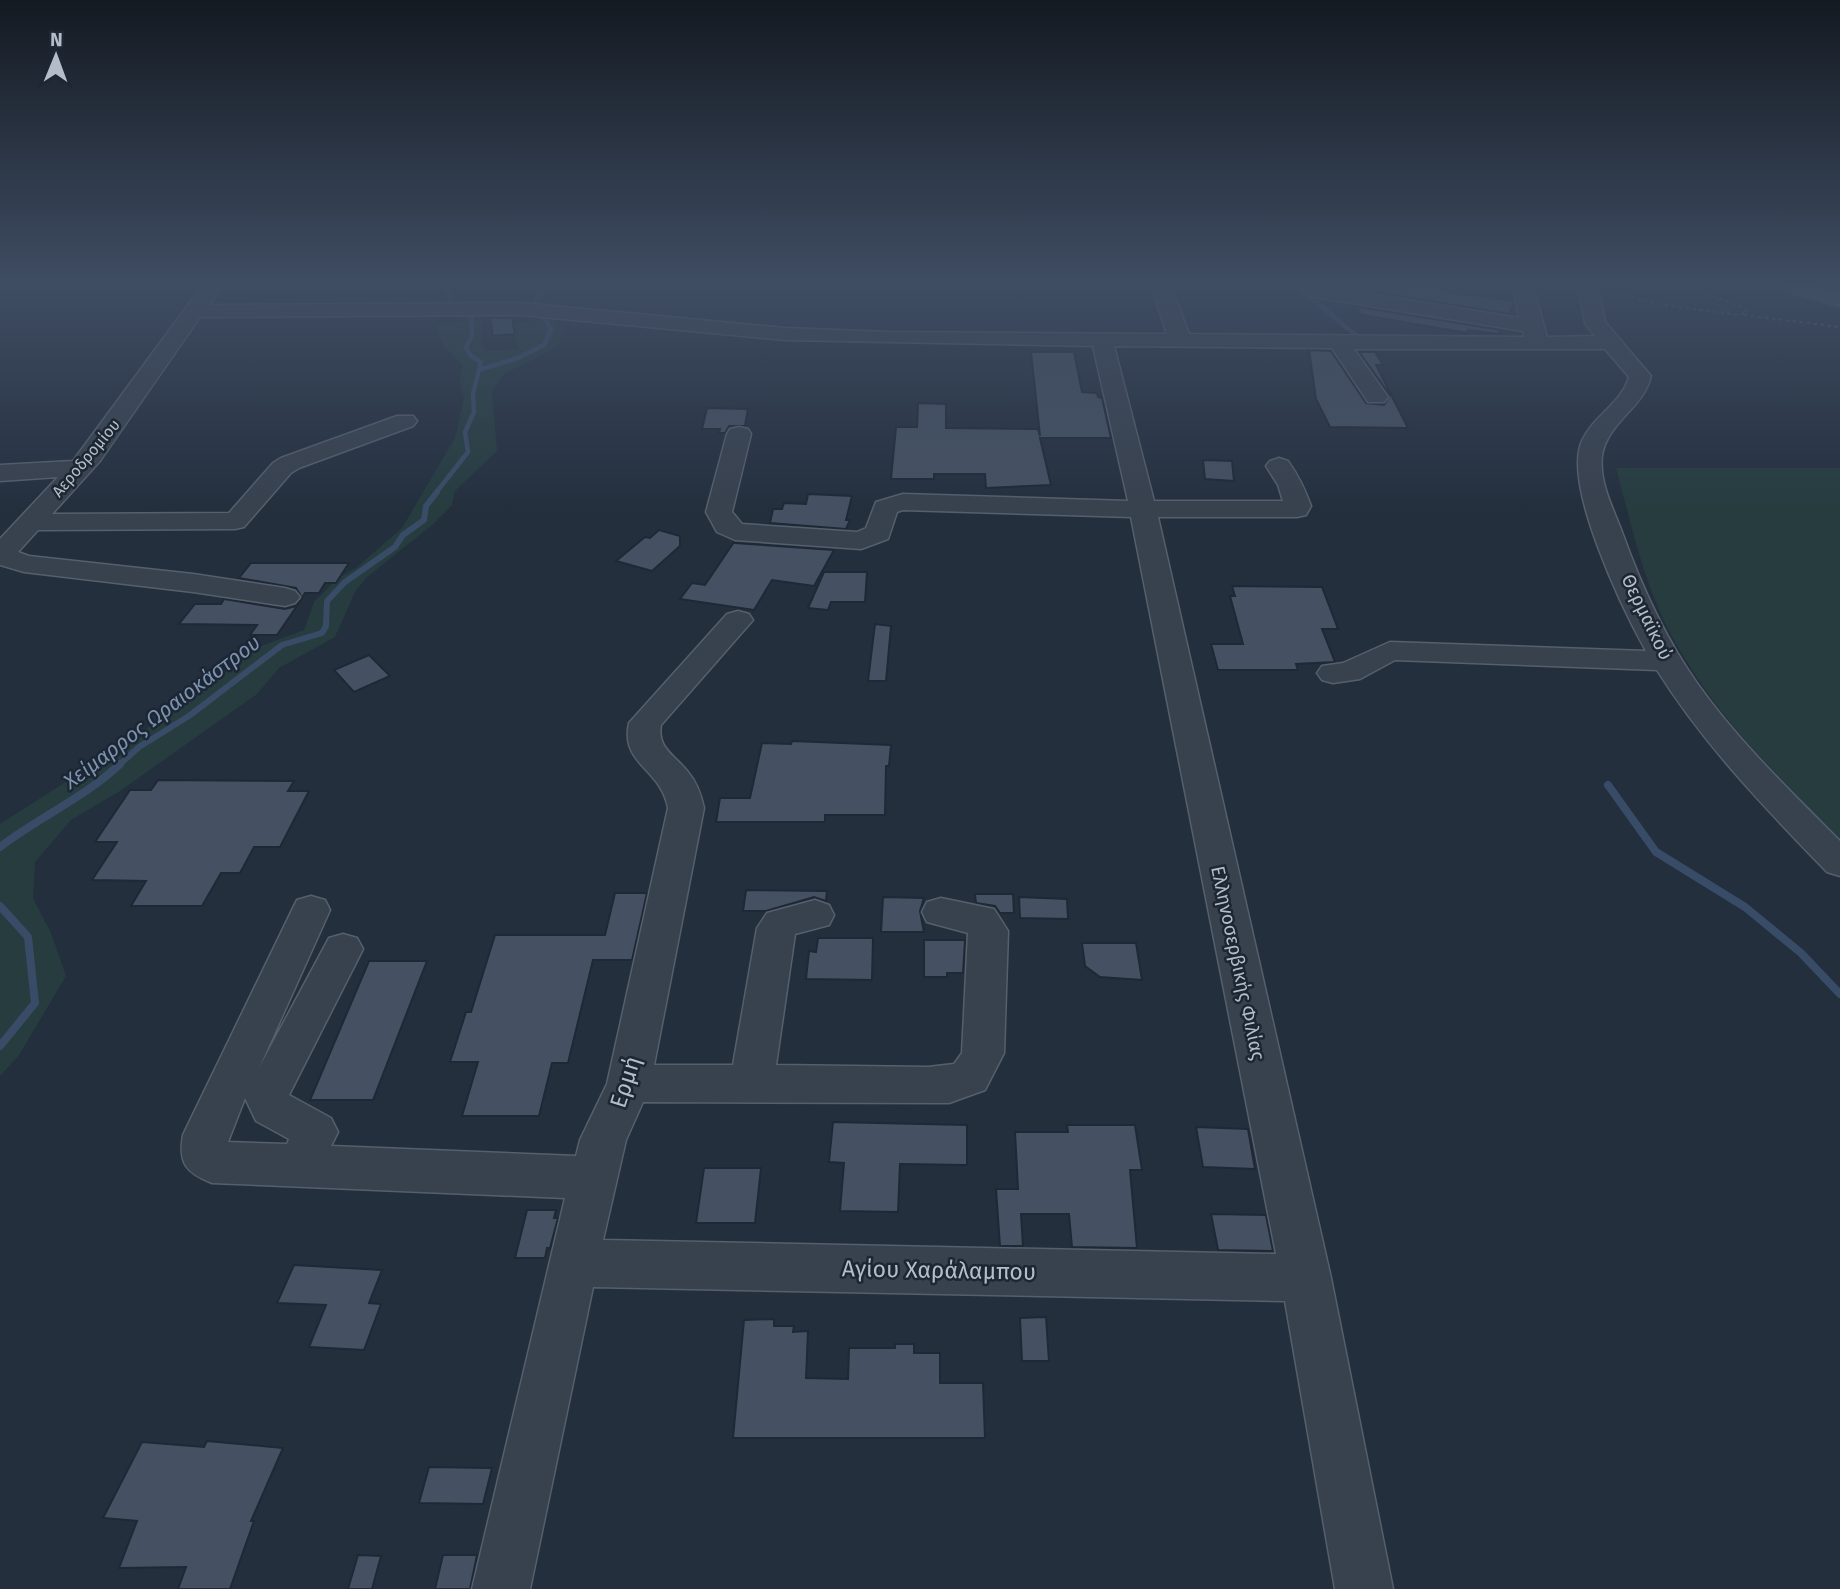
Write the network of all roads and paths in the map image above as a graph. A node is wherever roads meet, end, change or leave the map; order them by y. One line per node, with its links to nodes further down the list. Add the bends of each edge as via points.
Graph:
1 (159, 360): 9 (street, Αεροδρομίου)
2 (1107, 360): 11 (street, Ελληνοσερβικής Φιλίας)
3 (1351, 360): 5 (street)
4 (1627, 360): 16 (street, Θερμαϊκού, via 1640,383 1595,434 1589,470 1611,542)
5 (1376, 397)
6 (405, 421): 12 (street, via 290,463 235,521)
7 (739, 434): 11 (street, via 719,512 735,532 861,541 878,533 885,508 903,502)
8 (1279, 466): 11 (street, via 1291,485 1297,509)
9 (81, 468): 10 (street); 12 (street, Αεροδρομίου)
10 (0, 473)
11 (1143, 509): 28 (street, Ελληνοσερβικής Φιλίας)
12 (30, 522): 13 (street, Αεροδρομίου)
13 (0, 555): 14 (street, via 23,564)
14 (285, 597)
15 (738, 620): 24 (street, Ερμή, via 645,723 640,736 643,747 678,779 687,808)
16 (1668, 661): 17 (street, via 1390,651 1349,672); 18 (street, Θερμαϊκού, via 1705,715)
17 (1333, 673)
18 (1840, 863)
19 (311, 910): 25 (street, via 206,1135 203,1153 212,1162)
20 (941, 912): 23 (street, via 980,919 988,930 983,1052 969,1080 928,1086)
21 (815, 915): 23 (street, via 776,928)
22 (343, 949): 25 (street, via 267,1095 270,1109 314,1132)
23 (752, 1083): 24 (street)
24 (629, 1084): 26 (street, Ερμή, via 603,1140)
25 (300, 1166): 26 (street)
26 (593, 1178): 27 (street, Ερμή)
27 (573, 1263): 28 (street, Αγίου Χαράλαμπου); 29 (street, Ερμή)
28 (1306, 1278): 30 (street, Ελληνοσερβικής Φιλίας)
29 (500, 1589)
30 (1364, 1589)

